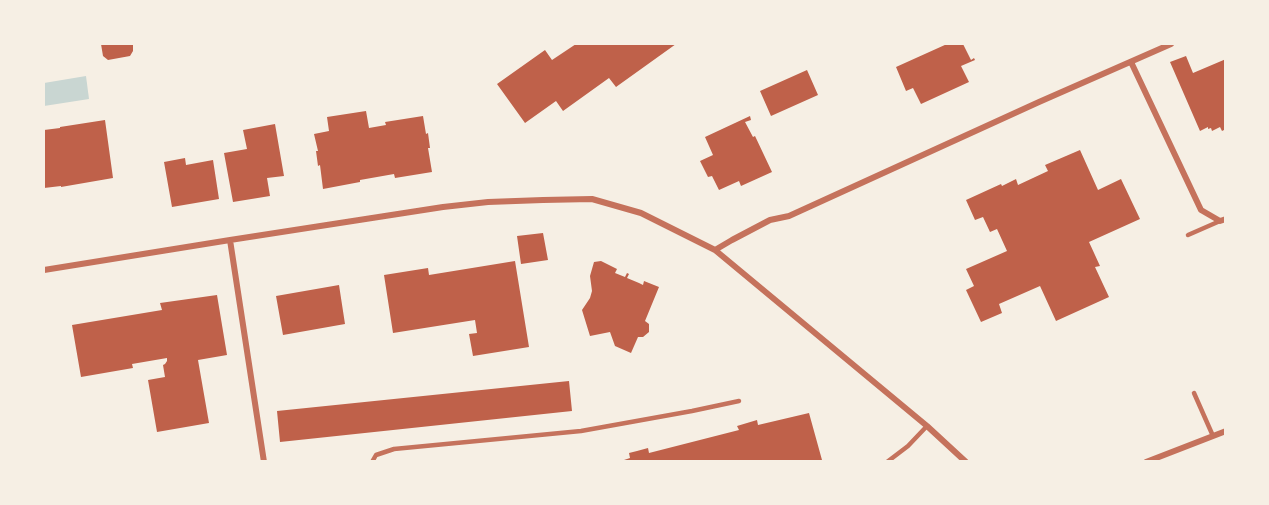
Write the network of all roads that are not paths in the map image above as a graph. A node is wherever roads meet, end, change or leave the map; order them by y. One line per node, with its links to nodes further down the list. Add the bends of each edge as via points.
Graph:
1 (1171, 44): 2 (street)
2 (1131, 62): 3 (street, via 1201,210); 6 (street, via 789,216 770,220)
3 (1223, 220): 4 (lane)
4 (1188, 235)
5 (230, 240): 6 (street, via 443,207 592,199 641,213); 7 (street); 13 (street)
6 (715, 250): 10 (street)
7 (44, 270)
8 (1194, 393): 12 (lane)
9 (739, 401): 14 (lane, via 580,431 394,449 376,455)
10 (927, 426): 15 (lane); 16 (street)
11 (1226, 431): 12 (street)
12 (1213, 436): 17 (street)
13 (264, 462)
14 (372, 462)
15 (887, 462)
16 (966, 462)
17 (1146, 462)

